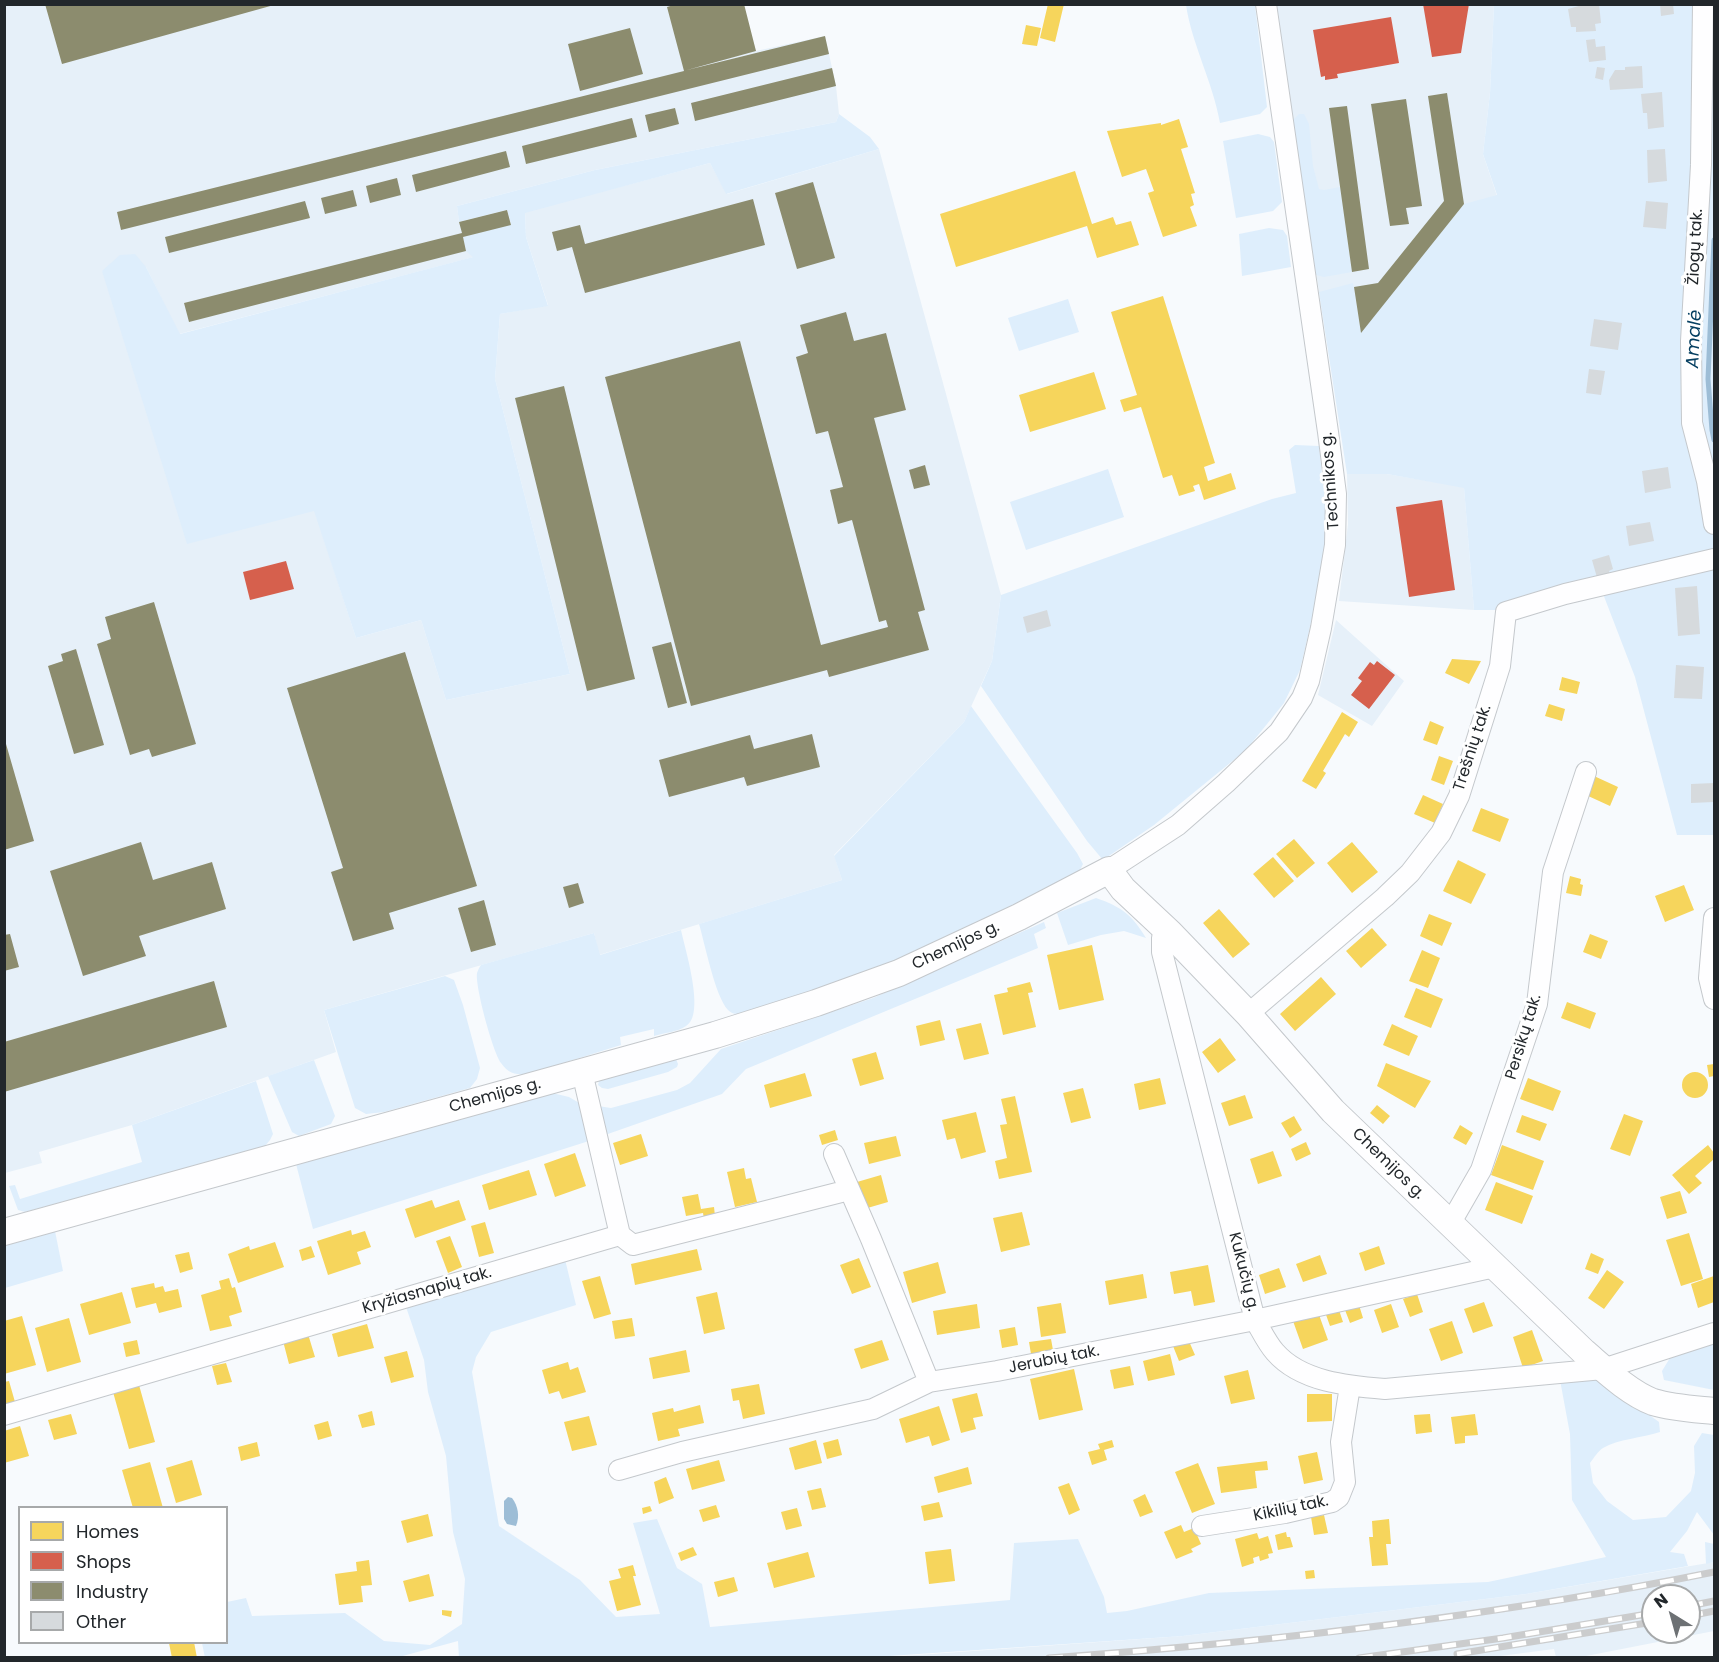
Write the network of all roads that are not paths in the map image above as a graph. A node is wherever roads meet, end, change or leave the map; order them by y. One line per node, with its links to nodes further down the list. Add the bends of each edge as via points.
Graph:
1 (1266, 4): 6 (street, Technikos g., via 1336,494 1335,545 1321,628 1309,681 1279,732 1178,825)
2 (1703, 4): 3 (street, Žiogų tak., via 1701,165 1691,341 1692,423)
3 (1714, 524)
4 (1714, 559): 10 (street, Trešnių tak., via 1506,612 1500,666 1459,796 1441,833 1410,873)
5 (1586, 772): 14 (street, Persikų tak., via 1553,872 1537,1004 1481,1170)
6 (1109, 870): 8 (main road, Chemijos g., via 1123,889); 11 (main road, Chemijos g., via 899,973 748,1026)
7 (1714, 918): 9 (street, via 1709,978)
8 (1170, 933): 10 (main road, Chemijos g.); 18 (street, Kukučių g., via 1162,938 1162,952)
9 (1714, 999)
10 (1248, 1014): 14 (main road, Chemijos g., via 1333,1111)
11 (582, 1072): 15 (main road, Chemijos g.); 16 (street)
12 (834, 1154): 13 (street)
13 (849, 1190): 16 (street, Kryžiasnapių tak., via 633,1245); 21 (street)
14 (1450, 1224): 17 (main road, Chemijos g.)
15 (4, 1232)
16 (620, 1236): 24 (street, Kryžiasnapių tak.)
17 (1495, 1267): 18 (street, Jerubių tak.); 20 (main road, Chemijos g.)
18 (1255, 1320): 21 (street, Jerubių tak.); 22 (street, Kukučių g., via 1275,1352 1297,1371)
19 (1714, 1333): 20 (street, Kukučių g.)
20 (1603, 1368): 22 (street, Kukučių g., via 1385,1389); 23 (main road, Chemijos g., via 1651,1401)
21 (929, 1382): 25 (street, Jerubių tak., via 873,1409)
22 (1350, 1386): 26 (street, Kikilių tak., via 1341,1442 1345,1482 1339,1497 1332,1503 1285,1513)
23 (1714, 1411)
24 (4, 1415)
25 (618, 1470)
26 (1202, 1526)

